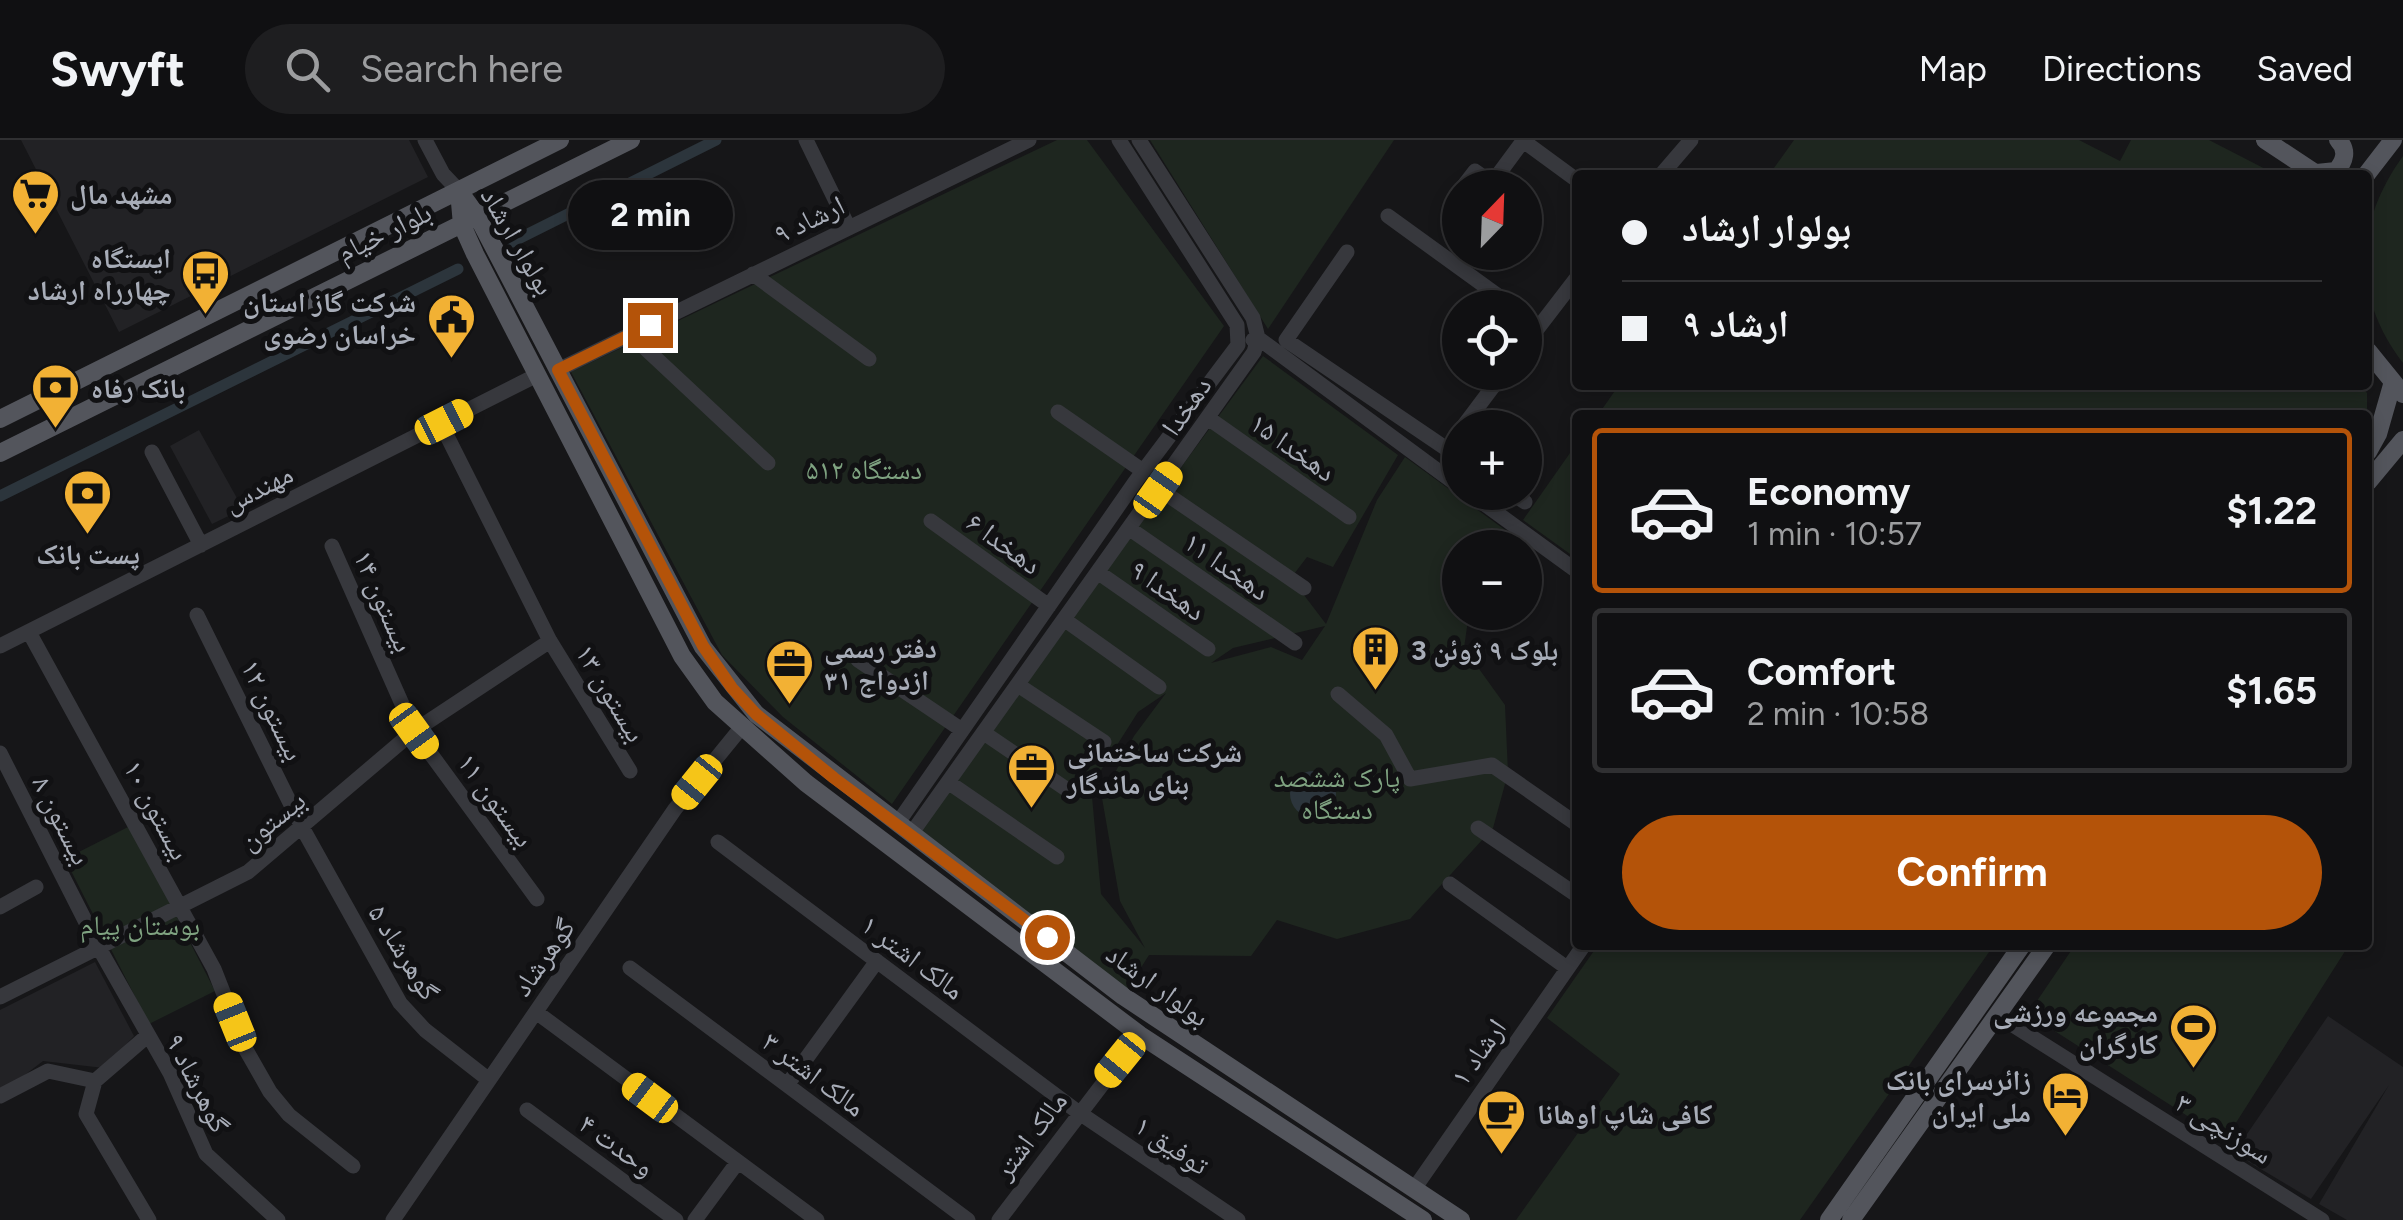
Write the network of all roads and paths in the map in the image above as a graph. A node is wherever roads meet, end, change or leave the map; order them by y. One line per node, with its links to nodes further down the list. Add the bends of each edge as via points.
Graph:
1 (425, 140): 19 (street)
2 (631, 140): 21 (main road, بلوار خیام)
3 (806, 140): 22 (street)
4 (1029, 140): 22 (street, ارشاد ۹)
5 (1119, 140): 30 (street, via 1238,325)
6 (1140, 140): 29 (street, via 1253,318)
7 (1522, 140): 13 (street); 18 (street)
8 (1692, 140): 14 (street)
9 (2265, 140): 15 (main road)
10 (2338, 140): 16 (main road, via 2345,154)
11 (2393, 140): 17 (main road)
12 (550, 142): 19 (main road, بلوار خیام)
13 (1505, 170)
14 (1665, 170)
15 (2312, 170)
16 (2337, 170)
17 (2370, 170)
18 (1572, 177)
19 (459, 190): 21 (main road, بولوار ارشاد); 41 (main road, بلوار خیام)
20 (1388, 216): 26 (street)
21 (470, 221): 33 (main road, بولوار ارشاد); 34 (main road, بولوار ارشاد); 47 (main road, بلوار خیام)
22 (849, 228): 24 (street, ارشاد ۹)
23 (1347, 252): 44 (street, via 1286,340)
24 (752, 274): 28 (street, ارشاد ۹); 32 (street)
25 (1572, 284): 27 (street)
26 (1491, 290)
27 (1542, 322)
28 (631, 335): 33 (street, ارشاد ۹); 49 (street)
29 (1258, 338): 30 (street); 40 (street, دهخدا); 50 (street)
30 (1238, 345): 51 (street, دهخدا)
31 (2372, 356): 35 (main road)
32 (869, 359)
33 (558, 370): 88 (main road, بولوار ارشاد, via 703,646 732,688)
34 (538, 375): 42 (street, مهندس); 76 (main road, بولوار ارشاد, via 682,656)
35 (2398, 389): 39 (main road)
36 (1490, 390): 37 (street)
37 (1475, 410)
38 (1058, 412): 51 (street)
39 (2394, 416): 45 (main road)
40 (1208, 418): 54 (street, دهخدا); 56 (street, دهخدا ۱۵)
41 (0, 419)
42 (442, 424): 59 (street, مهندس); 68 (street, بیستون ۱۳)
43 (2403, 440): 53 (main road)
44 (1442, 446)
45 (2372, 446)
46 (152, 452): 59 (street)
47 (0, 453)
48 (1442, 459): 50 (street)
49 (768, 463)
50 (1429, 464): 52 (street)
51 (1144, 471): 64 (street, دهخدا)
52 (1442, 473)
53 (2372, 477)
54 (1158, 490): 58 (street, دهخدا); 63 (street)
55 (1493, 510): 61 (street)
56 (1350, 517)
57 (931, 520): 64 (street, دهخدا ۶)
58 (1130, 529): 62 (street, دهخدا); 69 (street, دهخدا ۱۱)
59 (202, 544): 67 (street, مهندس)
60 (332, 546): 78 (street, بیستون ۱۴)
61 (1572, 568)
62 (1099, 573): 66 (street, دهخدا); 71 (street, دهخدا ۹)
63 (1304, 588)
64 (1049, 606): 77 (street, دهخدا)
65 (197, 614): 87 (street, بیستون ۱۲)
66 (1065, 620): 73 (street, دهخدا); 74 (street)
67 (29, 632): 70 (street, مهندس); 95 (street, بیستون ۱۰)
68 (550, 641): 78 (street, بیستون); 82 (street, بیستون ۱۳)
69 (1295, 644)
70 (0, 646)
71 (1208, 649)
72 (858, 660): 77 (street)
73 (1018, 685): 79 (street, دهخدا); 80 (street)
74 (1158, 687)
75 (1338, 694): 85 (street, via 1386,735 1410,779 1492,766)
76 (741, 728): 98 (main road, بولوار ارشاد); 107 (street, گوهرشاد, via 675,809)
77 (962, 730): 88 (street, دهخدا)
78 (414, 731): 87 (street, بیستون); 94 (street, بیستون ۱۱)
79 (984, 733): 83 (street, دهخدا); 84 (street)
80 (1104, 742)
81 (4, 760): 99 (street, بیستون ۸)
82 (630, 772)
83 (948, 782): 88 (street, دهخدا); 90 (street)
84 (1072, 793)
85 (1572, 822)
86 (1478, 828): 93 (street)
87 (303, 829): 95 (street, بیستون, via 248,872); 111 (street, گوهرشاد ۵, via 400,1003)
88 (904, 829): 97 (main road, بولوار ارشاد)
89 (718, 842): 103 (street, مالک اشتر ۱)
90 (1057, 858)
91 (1450, 884): 105 (street)
92 (36, 888): 96 (street)
93 (1572, 892)
94 (537, 898)
95 (180, 905): 99 (street, بیستون); 118 (street, بیستون ۱۰, via 270,1092)
96 (0, 907)
97 (1021, 918): 98 (main road); 119 (main road, بولوار ارشاد, via 1148,1014)
98 (1007, 934): 109 (main road, بولوار ارشاد)
99 (98, 948): 106 (street, بیستون); 110 (street, گوهرشاد ۹)
100 (1581, 950): 105 (street, ارشاد ۱)
101 (2018, 950): 131 (main road)
102 (2043, 950): 108 (main road)
103 (877, 962): 113 (street); 116 (street, مالک اشتر ۱)
104 (630, 968): 113 (street, مالک اشتر ۳)
105 (1568, 968): 119 (street, ارشاد ۱)
106 (0, 997)
107 (536, 1012): 111 (street, گوهرشاد); 117 (street)
108 (1998, 1014): 132 (main road); 133 (street, سوزنچی ۳)
109 (1140, 1035): 116 (street, مالک اشتر); 129 (main road, بولوار ارشاد)
110 (146, 1036): 112 (street); 121 (street, گوهرشاد ۹, via 206,1154)
111 (489, 1080): 122 (street, گوهرشاد)
112 (95, 1081): 114 (street, via 48,1071); 120 (street, via 86,1114)
113 (786, 1084): 126 (street, مالک اشتر ۳)
114 (0, 1096)
115 (528, 1110): 123 (street, وحدت ۴)
116 (1078, 1112): 127 (street, مالک اشتر); 128 (street, توفیق ۱)
117 (736, 1164): 124 (street); 125 (street)
118 (353, 1166)
119 (1414, 1189): 130 (main road, بولوار ارشاد)
120 (148, 1220)
121 (278, 1220)
122 (393, 1220)
123 (676, 1220)
124 (695, 1220)
125 (817, 1220)
126 (968, 1220)
127 (999, 1220)
128 (1238, 1220)
129 (1423, 1220)
130 (1460, 1220)
131 (1828, 1220)
132 (1852, 1220)
133 (2322, 1220)

